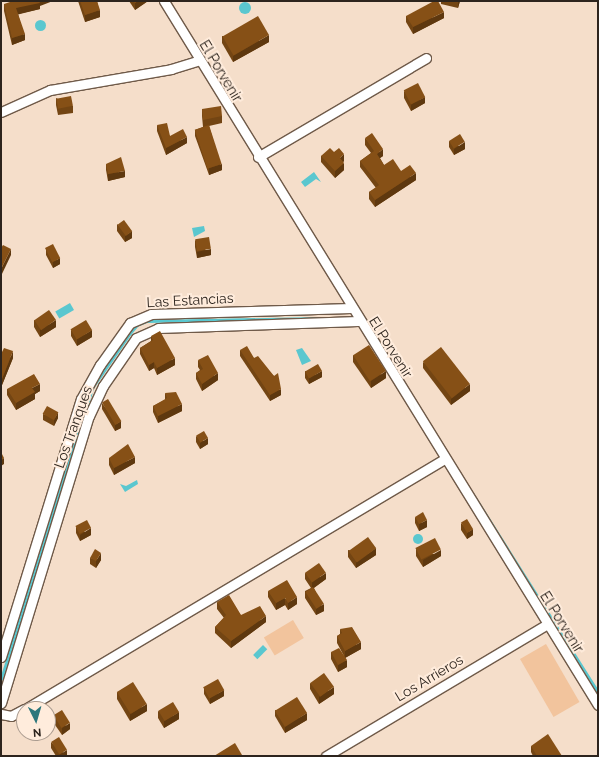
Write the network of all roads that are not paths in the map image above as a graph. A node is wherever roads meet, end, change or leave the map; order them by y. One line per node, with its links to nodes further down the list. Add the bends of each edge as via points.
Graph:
1 (164, 1): 3 (street, El Porvenir)
2 (426, 58): 5 (street)
3 (198, 61): 4 (street, via 171,69 50,90); 5 (street, El Porvenir)
4 (1, 112)
5 (258, 157): 6 (street, El Porvenir)
6 (351, 308): 7 (street, El Porvenir); 8 (street, Las Estancias, via 157,313 139,318 127,327 94,374)
7 (358, 321): 9 (street, Los Tranques, via 149,330 136,338 103,386); 10 (street, El Porvenir)
8 (74, 424): 9 (street); 12 (street, Las Estancias)
9 (86, 428): 14 (street, Los Tranques)
10 (444, 459): 11 (street, El Porvenir); 13 (street)
11 (547, 624): 15 (street, El Porvenir); 18 (street, Los Arrieros)
12 (1, 657)
13 (37, 701)
14 (1, 703)
15 (598, 705)
16 (16, 713): 17 (street, via 11,716)
17 (1, 714)
18 (326, 756)

